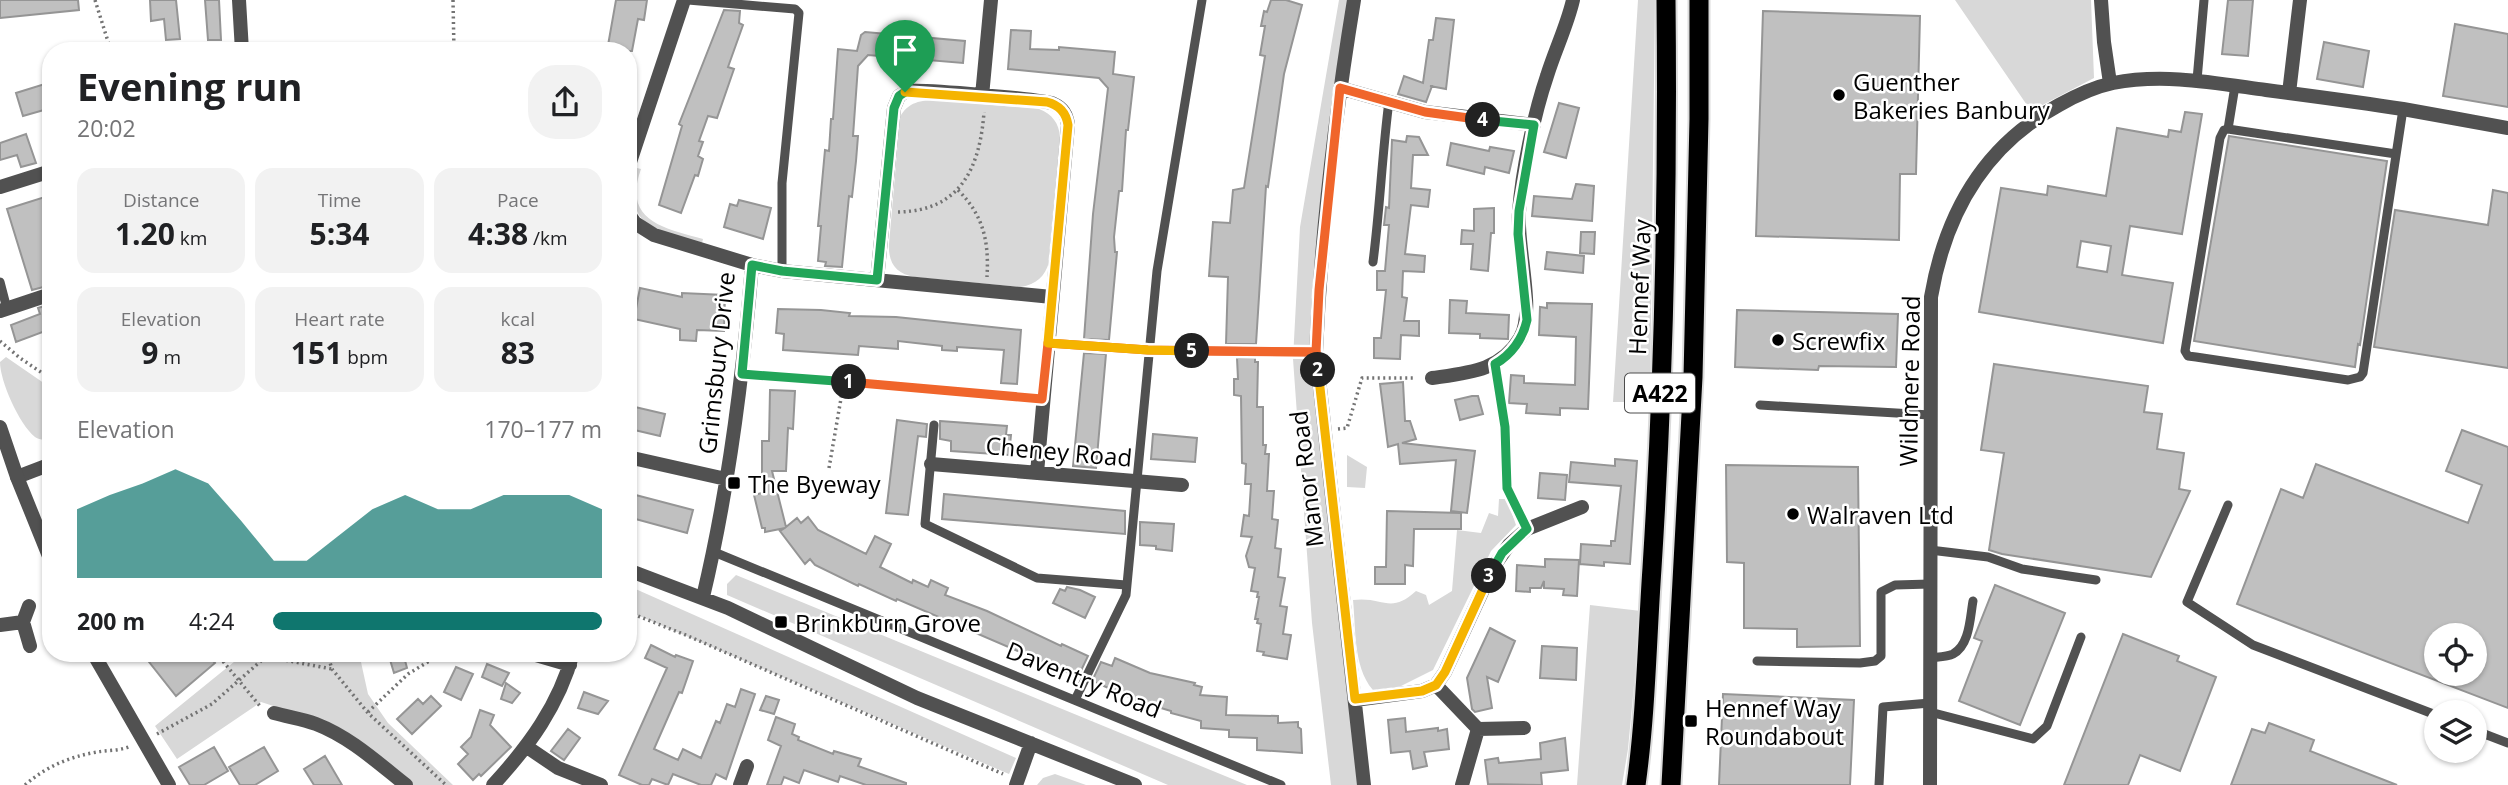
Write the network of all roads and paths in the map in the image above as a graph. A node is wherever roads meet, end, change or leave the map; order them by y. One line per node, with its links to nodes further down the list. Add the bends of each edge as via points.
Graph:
1 (94, 0): 14 (path)
2 (239, 0): 15 (street)
3 (453, 0): 16 (path)
4 (686, 0): 28 (street); 37 (lane, via 795,9 799,13 782,183)
5 (992, 0): 22 (street)
6 (1202, 0): 46 (lane)
7 (1354, 0): 20 (street, Manor Road)
8 (1573, 0): 25 (street)
9 (1666, 0): 121 (highway, Hennef Way / A422, via 1667,166 1656,505)
10 (1699, 0): 122 (highway, A422, via 1693,377)
11 (2101, 0): 18 (street)
12 (2204, 0): 17 (lane)
13 (2300, 0): 21 (street)
14 (108, 42)
15 (241, 42)
16 (454, 42)
17 (2197, 80): 18 (street, Wildmere Road); 19 (street, Wildmere Road)
18 (2110, 83): 55 (street, Wildmere Road, via 2068,100 2027,125 1985,166 1954,215 1931,297)
19 (2235, 86): 21 (street, Wildmere Road); 27 (lane)
20 (1340, 88): 23 (street); 47 (street, Manor Road)
21 (2289, 93): 24 (street, Wildmere Road)
22 (984, 96): 32 (path, via 977,153); 33 (street, via 911,90 899,96); 42 (street, via 1047,102 1067,116)
23 (1389, 101): 25 (street, via 1447,116); 35 (lane)
24 (2403, 109): 26 (street, Wildmere Road); 29 (lane)
25 (1534, 125): 48 (street, via 1518,234 1527,320 1516,344)
26 (2508, 128)
27 (2228, 129): 29 (lane); 29 (lane, via 2220,138 2185,351 2189,356 2348,380 2363,373)
28 (637, 142)
29 (2396, 154)
30 (42, 174): 31 (street)
31 (0, 187)
32 (958, 190): 33 (path, via 929,208); 40 (path, via 985,230)
33 (884, 212): 38 (street)
34 (637, 224): 36 (street, Grimsbury Drive, via 654,236)
35 (1373, 262)
36 (752, 265): 37 (street); 50 (street, Grimsbury Drive)
37 (782, 271): 38 (street)
38 (877, 280): 40 (street)
39 (0, 282): 43 (lane)
40 (986, 291): 42 (street)
41 (42, 297): 43 (street)
42 (1052, 297): 45 (street)
43 (4, 310)
44 (0, 341): 49 (path)
45 (1048, 343): 46 (lane); 53 (street)
46 (1148, 350): 47 (lane); 66 (lane)
47 (1316, 352): 58 (street, Manor Road)
48 (1495, 364): 51 (street, via 1476,372); 70 (path, via 1505,427 1507,488)
49 (42, 373)
50 (742, 374): 52 (path); 65 (street, Grimsbury Drive)
51 (1433, 378): 58 (path, via 1362,378 1347,428)
52 (844, 382): 53 (path); 62 (path)
53 (1042, 399): 63 (street)
54 (1760, 405): 55 (lane)
55 (1930, 415): 72 (street, Wildmere Road)
56 (934, 425): 60 (lane)
57 (0, 427): 64 (street)
58 (1324, 432): 96 (street, Manor Road)
59 (637, 459): 65 (street)
60 (932, 464): 63 (street, Cheney Road); 77 (lane, via 925,524 1037,578)
61 (42, 467): 64 (street)
62 (829, 468)
63 (1037, 472): 66 (street, Cheney Road)
64 (17, 477): 71 (street)
65 (726, 479): 73 (street, Grimsbury Drive)
66 (1138, 481): 67 (street, Cheney Road); 77 (lane)
67 (1182, 485)
68 (2228, 505): 99 (lane, via 2187,602 2253,645)
69 (1582, 507): 70 (street)
70 (1527, 529): 95 (street, via 1494,566)
71 (42, 539)
72 (1930, 550): 75 (lane, via 1989,557 2022,569); 76 (street, Wildmere Road)
73 (714, 552): 78 (street, Grimsbury Drive); 97 (lane, Daventry Road)
74 (637, 573): 78 (street)
75 (2096, 580)
76 (1930, 584): 86 (street, Wildmere Road); 87 (lane, via 1895,585 1881,592 1881,656 1875,661)
77 (1126, 585): 97 (lane, via 1124,600)
78 (703, 597): 105 (street, via 917,698)
79 (1973, 601): 86 (lane, via 1962,644 1953,654)
80 (29, 606): 82 (street)
81 (637, 616): 109 (path)
82 (23, 622): 83 (street); 85 (street)
83 (0, 625)
84 (2081, 637): 98 (lane, via 2047,726 2033,739)
85 (30, 646)
86 (1930, 658): 98 (street, Wildmere Road)
87 (1757, 661)
88 (98, 662): 111 (street)
89 (223, 662): 100 (path, via 256,702)
90 (296, 662): 94 (path)
91 (330, 662): 94 (path)
92 (428, 662): 101 (path, via 408,674)
93 (571, 662): 107 (street, via 555,702)
94 (332, 668): 101 (path)
95 (1436, 685): 96 (street, via 1422,691); 103 (street)
96 (1355, 699): 119 (street, Manor Road)
97 (1075, 700): 110 (lane, Daventry Road)
98 (1930, 707): 123 (lane, via 1883,707); 124 (street, Wildmere Road)
99 (2424, 710)
100 (274, 713): 112 (street, via 335,732)
101 (368, 713): 113 (path)
102 (1524, 728): 103 (street)
103 (1478, 729): 120 (street)
104 (2487, 735): 106 (lane)
105 (1031, 743): 109 (street); 117 (street)
106 (2508, 743)
107 (527, 747): 114 (street); 115 (street, via 558,768)
108 (747, 766): 116 (street)
109 (1017, 783)
110 (1269, 783): 118 (lane, Daventry Road)
111 (169, 785)
112 (406, 785)
113 (446, 785)
114 (493, 785)
115 (601, 785)
116 (740, 785)
117 (1135, 785)
118 (1281, 785)
119 (1364, 785)
120 (1462, 785)
121 (1636, 785)
122 (1671, 785)
123 (1878, 785)
124 (1930, 785)

